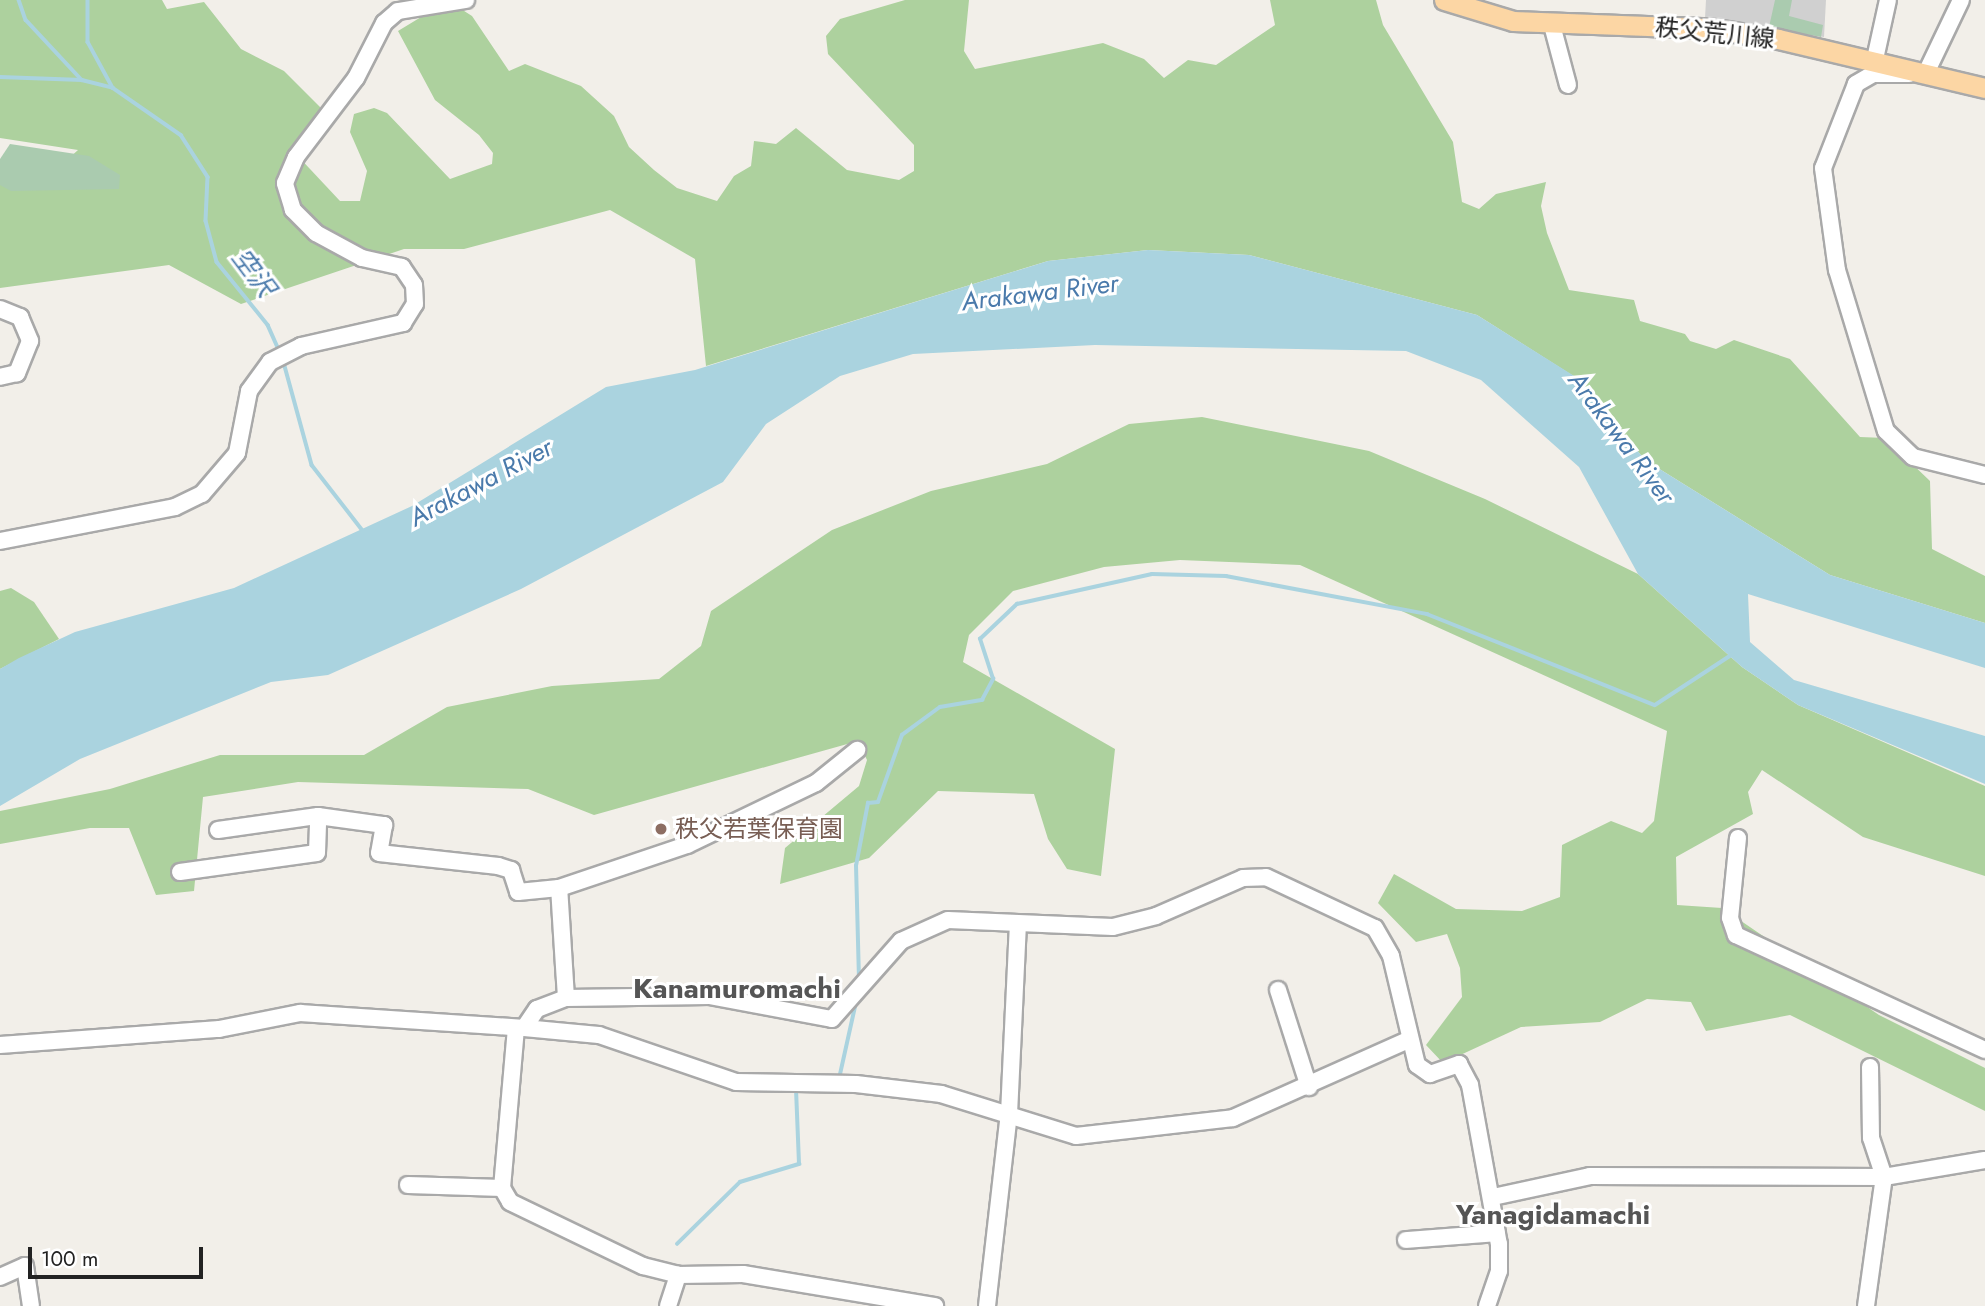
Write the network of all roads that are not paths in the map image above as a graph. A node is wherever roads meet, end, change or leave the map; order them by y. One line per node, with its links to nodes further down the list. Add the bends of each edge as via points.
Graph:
1 (466, 0): 13 (street, via 398,11 384,23 356,78 296,156 285,183 293,210 316,233 362,258 402,267 414,285 415,304 403,323 301,346 263,368 249,391 237,453 202,494 175,507)
2 (1444, 0): 5 (main road, 秩父荒川線, via 1513,22)
3 (1888, 0): 6 (street)
4 (1961, 0): 7 (street)
5 (1552, 25): 6 (main road, 秩父荒川線, via 1707,28); 8 (street)
6 (1875, 59): 7 (main road, 秩父荒川線)
7 (1918, 71): 9 (main road, 秩父荒川線); 12 (street, via 1908,76 1873,74 1857,83 1823,168 1837,270 1886,431 1913,457)
8 (1567, 85)
9 (1985, 88)
10 (0, 309): 11 (street, via 20,317 30,341 17,373)
11 (0, 377)
12 (1985, 475)
13 (0, 541)
14 (857, 750): 19 (street, via 816,783 688,845)
15 (318, 816): 16 (street); 18 (street, via 317,853); 19 (street, via 384,825 379,853 511,870 518,892)
16 (218, 830)
17 (1738, 838): 26 (street, via 1730,918 1736,935)
18 (180, 872)
19 (559, 888): 22 (street)
20 (1017, 924): 22 (street, via 985,918 923,929 901,941 832,1019 709,996); 24 (street, via 1113,927 1156,916 1243,878 1266,877 1375,928 1391,956); 29 (street)
21 (1278, 989): 28 (street)
22 (566, 998): 23 (street, via 537,1009)
23 (520, 1028): 25 (street, via 300,1013 219,1029); 29 (street, via 599,1035 736,1082 871,1086 941,1094); 33 (street)
24 (1408, 1040): 28 (street); 34 (street, via 1422,1070 1444,1072 1460,1064 1478,1112)
25 (0, 1045)
26 (1985, 1050)
27 (1870, 1067): 31 (street, via 1871,1138)
28 (1309, 1087): 29 (street, via 1233,1118 1076,1136)
29 (1009, 1114): 42 (street)
30 (1985, 1160): 31 (street)
31 (1884, 1177): 34 (street, via 1590,1176); 44 (street)
32 (408, 1185): 33 (street)
33 (502, 1188): 37 (street, via 510,1202 643,1266)
34 (1493, 1197): 35 (street)
35 (1497, 1233): 36 (street); 43 (street, via 1499,1271)
36 (1406, 1241)
37 (678, 1275): 40 (street); 41 (street, via 743,1274)
38 (0, 1278): 39 (street, via 24,1266)
39 (32, 1306)
40 (668, 1306)
41 (934, 1306)
42 (987, 1306)
43 (1487, 1306)
44 (1866, 1306)

